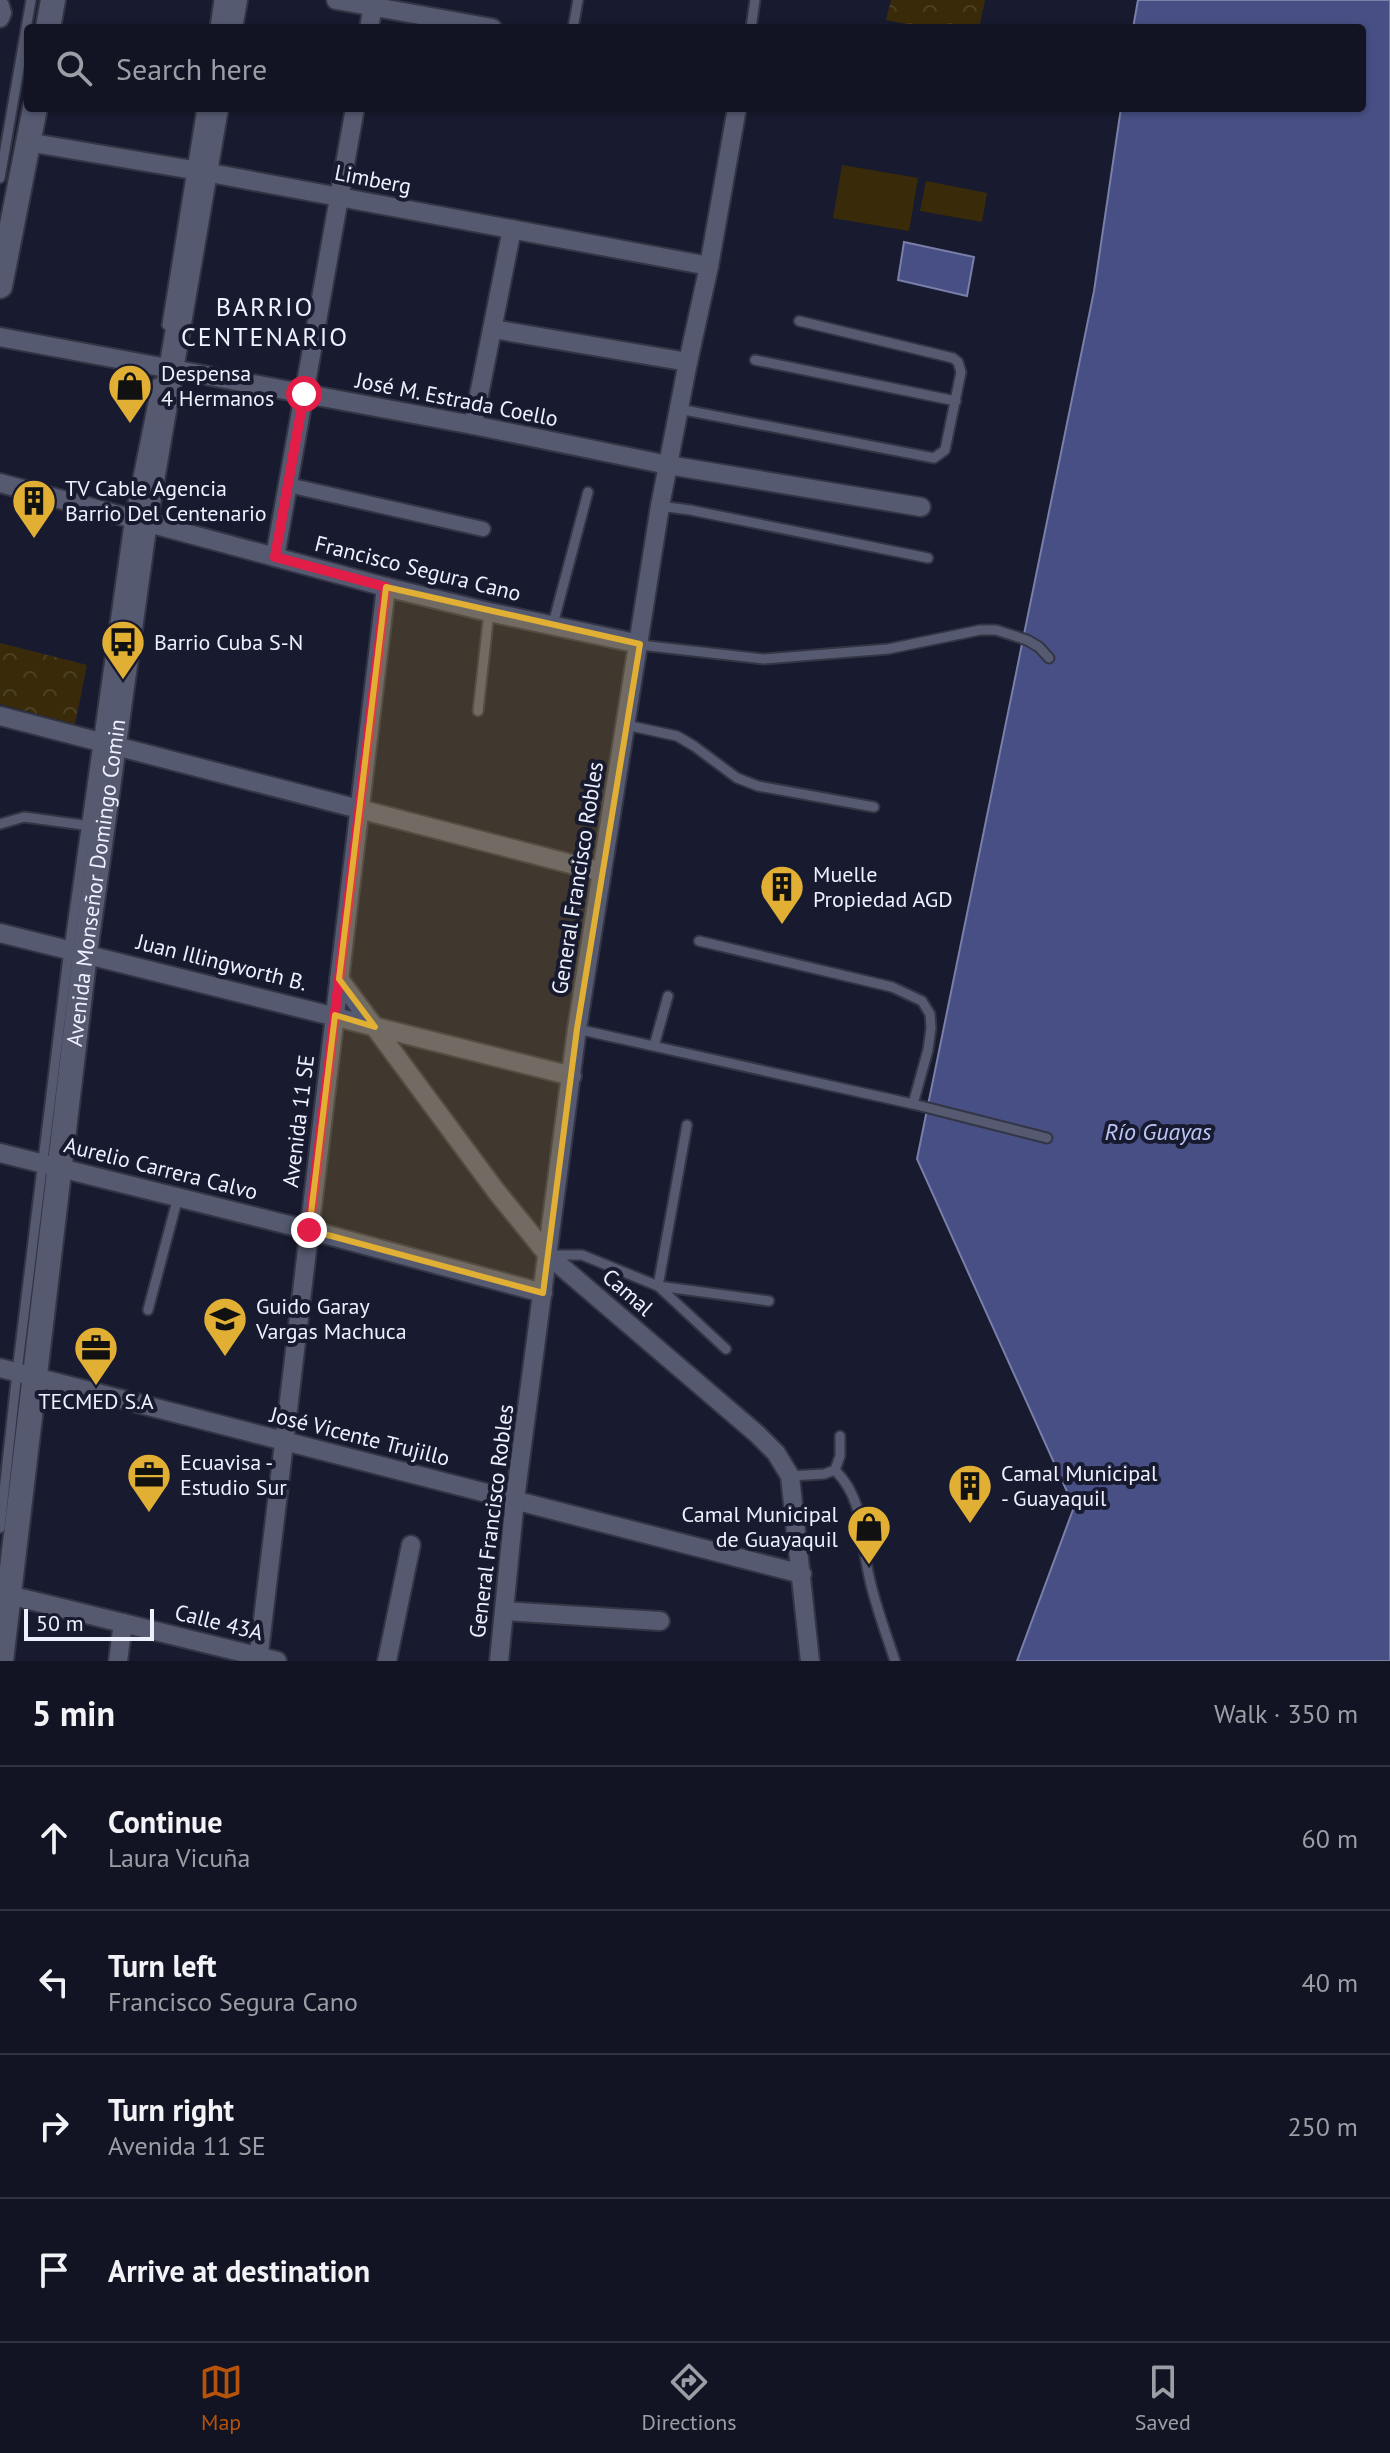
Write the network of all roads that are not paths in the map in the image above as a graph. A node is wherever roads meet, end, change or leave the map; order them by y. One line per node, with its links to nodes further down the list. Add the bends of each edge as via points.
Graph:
1 (31, 0): 11 (lane)
2 (53, 0): 12 (main road)
3 (219, 0): 13 (lane)
4 (235, 0): 14 (main road)
5 (336, 0): 8 (street)
6 (578, 0): 17 (lane)
7 (755, 0): 18 (lane)
8 (373, 4): 15 (street); 16 (street)
9 (0, 6): 10 (street)
10 (0, 18)
11 (30, 24)
12 (49, 24)
13 (216, 24)
14 (231, 24)
15 (370, 24)
16 (472, 24)
17 (574, 24)
18 (752, 24)
19 (202, 112): 25 (lane, Avenida Monseñor Domingo Comin)
20 (215, 112): 25 (main road, Avenida Monseñor Domingo Comin)
21 (354, 112): 27 (street)
22 (736, 112): 29 (street, General Francisco Robles)
23 (26, 113): 24 (main road); 26 (lane)
24 (27, 142): 25 (street, Limberg); 30 (main road)
25 (198, 171): 27 (street, Limberg); 34 (lane, Avenida Monseñor Domingo Comin); 37 (main road, Avenida Monseñor Domingo Comin)
26 (0, 178)
27 (339, 197): 28 (street, Limberg); 38 (street)
28 (512, 229): 29 (street, Limberg); 32 (street)
29 (709, 266): 36 (street, General Francisco Robles)
30 (0, 284)
31 (799, 321): 39 (lane, via 953,358 961,372)
32 (493, 329): 36 (street); 41 (street)
33 (0, 337): 37 (street, José M. Estrada Coello)
34 (165, 337)
35 (755, 360): 39 (lane)
36 (688, 362): 40 (street, General Francisco Robles)
37 (165, 363): 38 (street, José M. Estrada Coello); 48 (main road, Avenida Monseñor Domingo Comin)
38 (304, 394): 41 (street, José M. Estrada Coello); 44 (street)
39 (956, 401): 40 (lane, via 945,450 934,458)
40 (679, 409): 42 (street, General Francisco Robles)
41 (473, 425): 42 (street, José M. Estrada Coello)
42 (668, 465): 46 (street, General Francisco Robles); 47 (street, José M. Estrada Coello)
43 (0, 483): 48 (street, Francisco Segura Cano)
44 (288, 485): 49 (street); 50 (street)
45 (588, 492): 54 (lane)
46 (660, 506): 51 (lane); 55 (street, General Francisco Robles)
47 (921, 507)
48 (138, 519): 50 (street, Francisco Segura Cano); 60 (main road, Avenida Monseñor Domingo Comin)
49 (483, 529)
50 (275, 557): 52 (street, Francisco Segura Cano)
51 (928, 558)
52 (386, 587): 53 (street, Francisco Segura Cano); 62 (street, Avenida 11 SE)
53 (489, 612): 54 (street, Francisco Segura Cano); 57 (lane)
54 (553, 624): 55 (street, Francisco Segura Cano)
55 (640, 644): 56 (lane, via 764,659 888,649 996,630 1027,640); 59 (street, General Francisco Robles)
56 (1049, 658)
57 (478, 711)
58 (0, 716): 60 (street)
59 (626, 725): 61 (lane, via 677,736 737,778 758,786); 65 (street, General Francisco Robles)
60 (106, 743): 62 (street); 64 (main road, Avenida Monseñor Domingo Comin)
61 (874, 807)
62 (360, 809): 65 (street); 69 (street, Avenida 11 SE)
63 (0, 824): 64 (lane, via 24,817)
64 (94, 827): 68 (main road, Avenida Monseñor Domingo Comin)
65 (602, 872): 73 (street, General Francisco Robles)
66 (0, 933): 68 (street, Juan Illingworth B.)
67 (699, 941): 76 (lane, via 892,987 922,1001 931,1028)
68 (77, 951): 71 (street, Juan Illingworth B.); 80 (main road, Avenida Monseñor Domingo Comin)
69 (339, 979): 71 (street, Avenida 11 SE); 72 (street, Camal)
70 (668, 996): 74 (lane)
71 (335, 1015): 72 (street, Juan Illingworth B.); 82 (street, Avenida 11 SE)
72 (375, 1027): 75 (street, Juan Illingworth B.); 83 (street, Camal)
73 (577, 1029): 74 (lane); 75 (street, General Francisco Robles)
74 (654, 1046): 76 (lane)
75 (572, 1076): 83 (street, General Francisco Robles)
76 (913, 1104): 78 (lane)
77 (687, 1125): 84 (lane)
78 (1047, 1138)
79 (0, 1153): 80 (street, Aurelio Carrera Calvo)
80 (51, 1165): 81 (street, Aurelio Carrera Calvo); 89 (main road, Avenida Monseñor Domingo Comin)
81 (178, 1197): 82 (street, Aurelio Carrera Calvo); 87 (lane)
82 (309, 1230): 85 (street, Aurelio Carrera Calvo); 91 (street, Avenida 11 SE)
83 (548, 1255): 84 (lane, via 582,1255); 85 (street, General Francisco Robles); 93 (street, Camal, via 757,1434)
84 (658, 1286): 86 (lane); 88 (lane)
85 (543, 1293): 94 (street, General Francisco Robles)
86 (769, 1301)
87 (148, 1310)
88 (726, 1349)
89 (17, 1372): 91 (street, José Vicente Trujillo); 95 (main road, Avenida Monseñor Domingo Comin)
90 (840, 1436): 92 (lane)
91 (284, 1442): 94 (street, José Vicente Trujillo); 102 (street, Avenida 11 SE)
92 (835, 1470): 93 (lane); 109 (lane, via 856,1500 869,1576)
93 (790, 1476): 97 (street, Camal)
94 (515, 1499): 97 (street, José Vicente Trujillo); 99 (street, General Francisco Robles)
95 (5, 1541): 98 (main road, Avenida Monseñor Domingo Comin)
96 (411, 1545): 106 (street)
97 (802, 1574): 108 (street, Camal)
98 (9, 1595): 101 (street, Calle 43A); 103 (main road, Avenida Monseñor Domingo Comin)
99 (504, 1611): 100 (street); 107 (street, General Francisco Robles)
100 (660, 1621)
101 (123, 1623): 102 (street, Calle 43A); 104 (street)
102 (258, 1659): 105 (street, Calle 43A)
103 (1, 1661)
104 (118, 1661)
105 (277, 1661)
106 (387, 1661)
107 (499, 1661)
108 (810, 1661)
109 (895, 1661)

